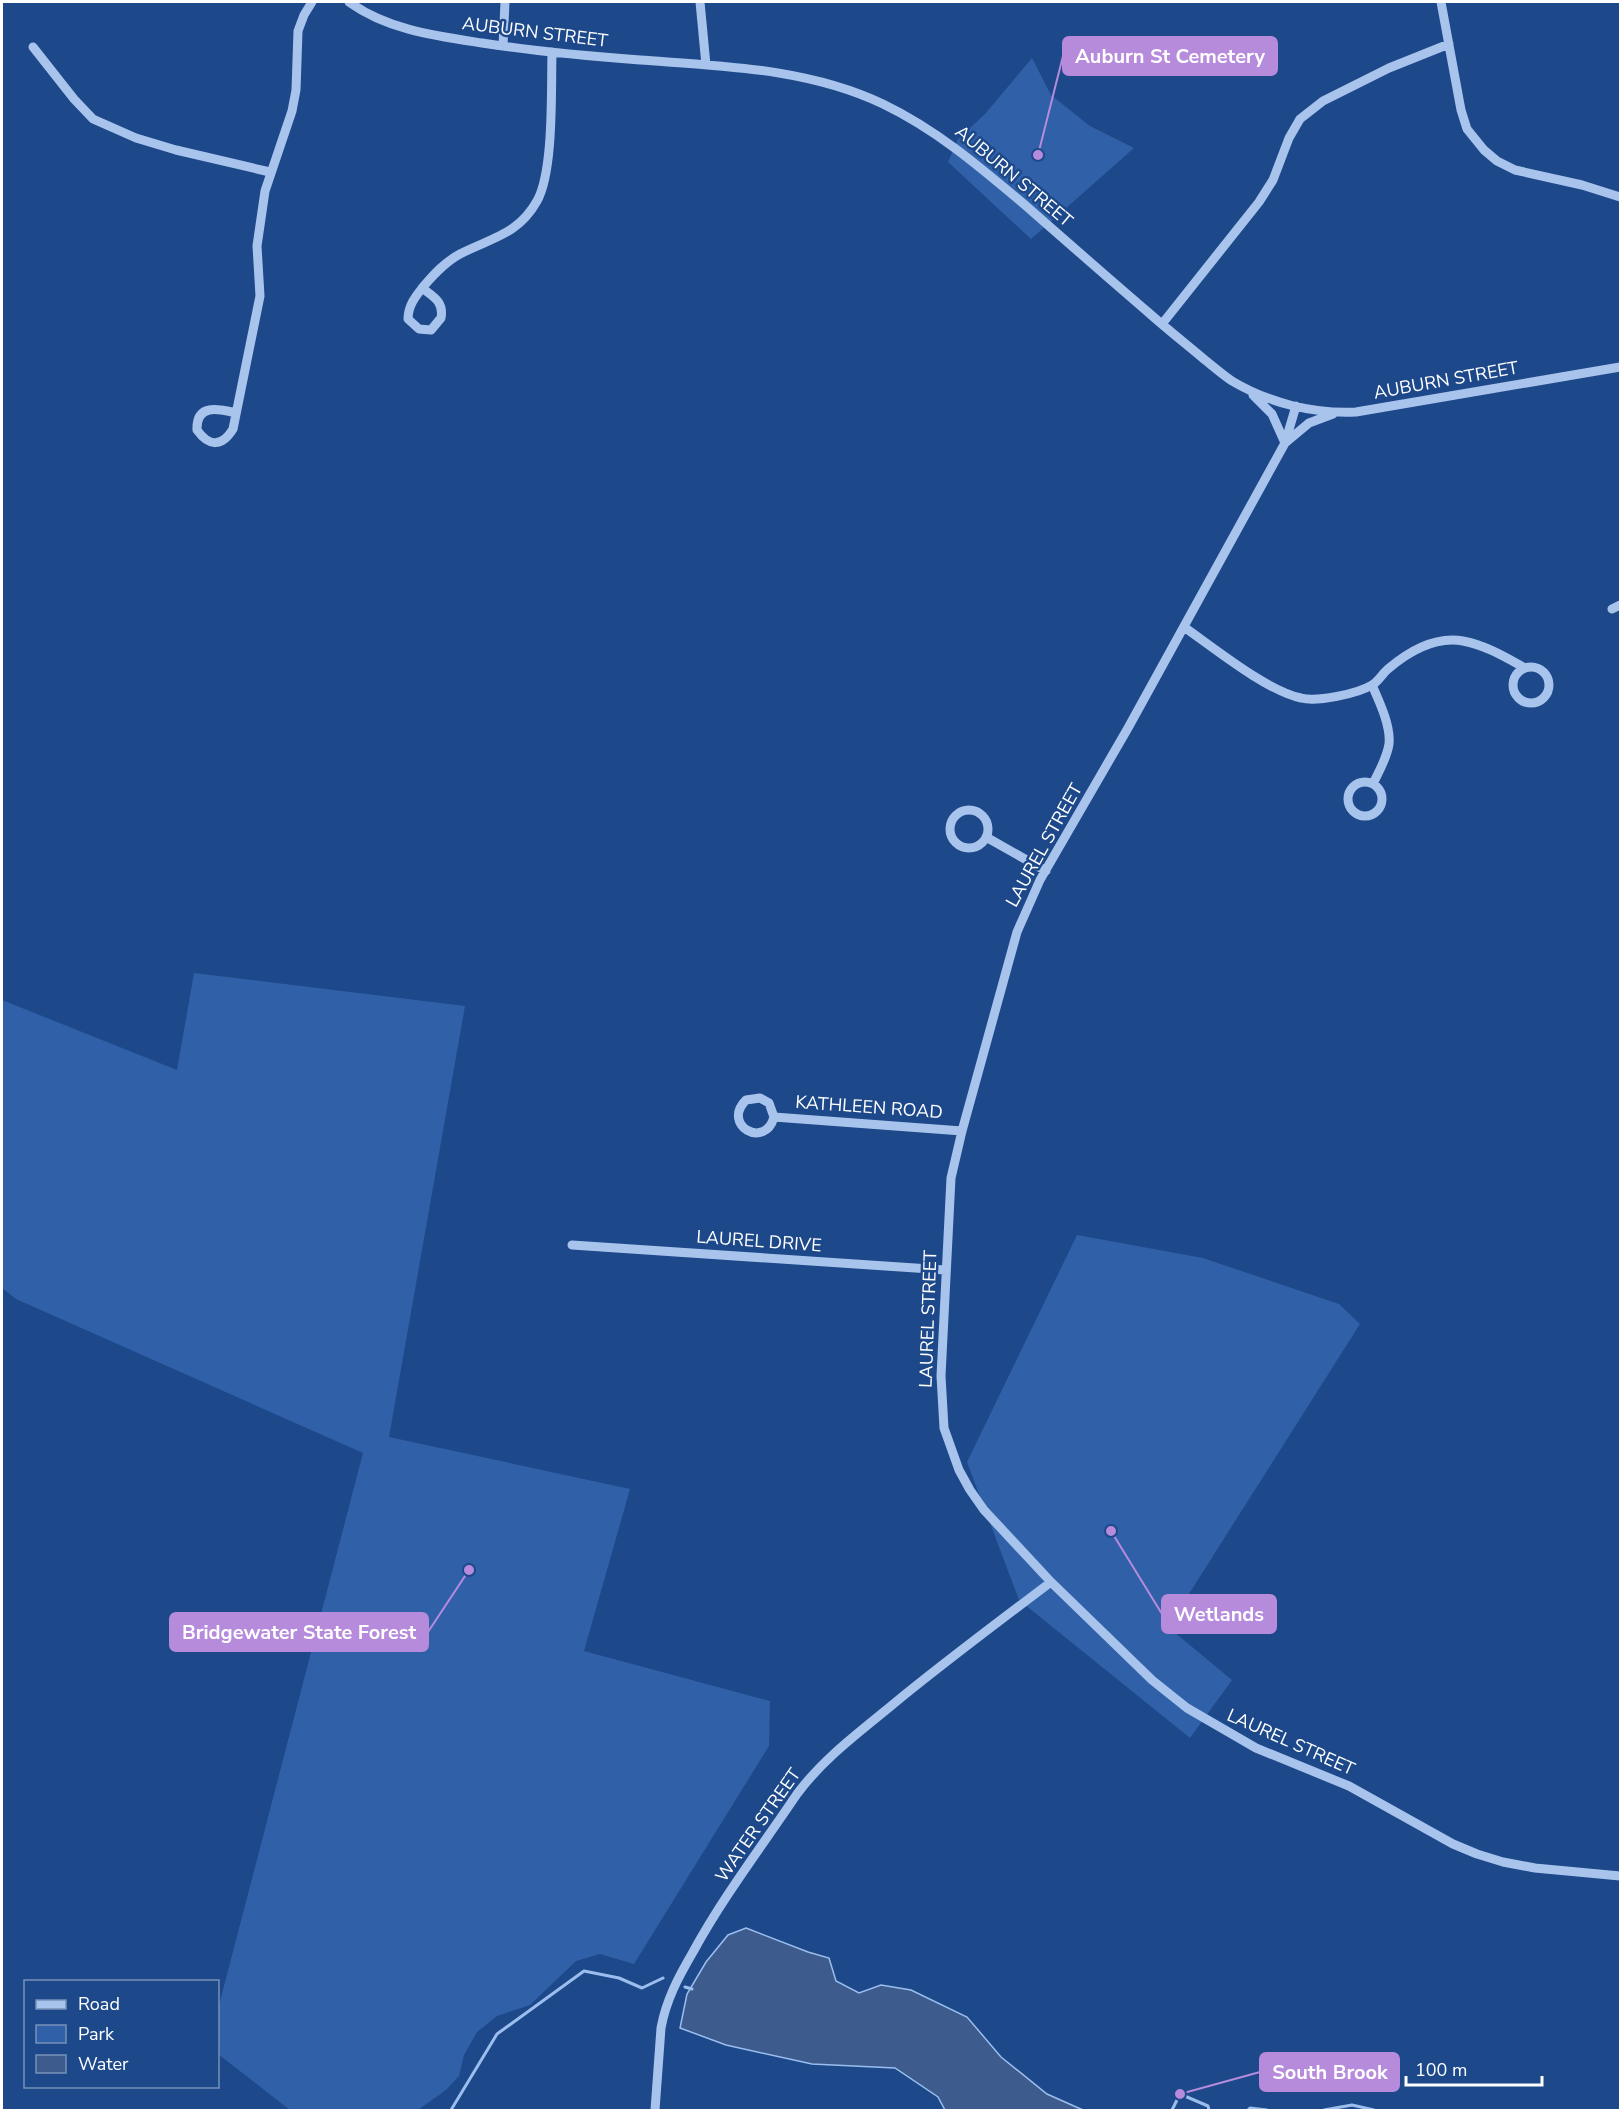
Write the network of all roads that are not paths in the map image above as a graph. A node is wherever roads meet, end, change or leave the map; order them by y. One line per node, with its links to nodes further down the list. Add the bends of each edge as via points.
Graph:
1 (312, 2): 11 (street, via 299,25 294,103)
2 (349, 2): 7 (street, AUBURN STREET, via 397,26)
3 (505, 2): 7 (street)
4 (700, 2): 10 (street)
5 (1441, 2): 6 (street)
6 (1449, 45): 12 (street, via 1465,123 1488,154 1515,170); 14 (street, via 1389,68 1300,119 1259,202)
7 (503, 46): 9 (street, AUBURN STREET)
8 (33, 47): 11 (street, via 93,120 146,141)
9 (552, 52): 10 (street, AUBURN STREET); 13 (street, via 547,165 537,201 514,228 459,255 435,272)
10 (706, 65): 14 (street, AUBURN STREET, via 774,72 841,87 905,115 973,161)
11 (270, 172): 19 (street, via 258,229 260,296)
12 (1620, 197)
13 (422, 288): 13 (street, via 413,299 408,319 419,329 431,330 441,318 442,306)
14 (1162, 324): 16 (street, AUBURN STREET)
15 (1620, 367): 18 (street, AUBURN STREET, via 1379,409)
16 (1242, 386): 17 (street, AUBURN STREET); 20 (street, via 1272,414)
17 (1296, 406): 18 (street, AUBURN STREET); 20 (street, LAUREL STREET)
18 (1338, 412): 20 (street, LAUREL STREET, via 1310,423)
19 (236, 413): 19 (street, via 233,429 225,440 210,442 197,430 200,416 207,410)
20 (1285, 443): 21 (street, LAUREL STREET)
21 (1184, 627): 23 (street, via 1274,688 1302,699 1330,698); 26 (street, LAUREL STREET)
22 (1525, 668): 23 (street, via 1483,646 1460,640 1434,642 1409,653)
23 (1372, 685): 24 (street, via 1384,714 1389,743)
24 (1373, 784)
25 (986, 837): 25 (street, via 987,823 979,813 967,810 952,821 950,833 962,847 980,845); 26 (street)
26 (1046, 871): 28 (street, LAUREL STREET, via 1013,942)
27 (774, 1117): 28 (street, KATHLEEN ROAD)
28 (962, 1131): 30 (street, LAUREL STREET, via 951,1178)
29 (572, 1245): 30 (street, LAUREL DRIVE)
30 (945, 1270): 31 (street, LAUREL STREET, via 941,1376 948,1442 976,1500)
31 (1051, 1582): 32 (street, LAUREL STREET, via 1175,1700 1257,1748 1349,1786 1477,1854 1524,1866); 33 (street, WATER STREET, via 851,1738 797,1794 712,1919 672,1992 662,2028)
32 (1620, 1876)
33 (655, 2110)

